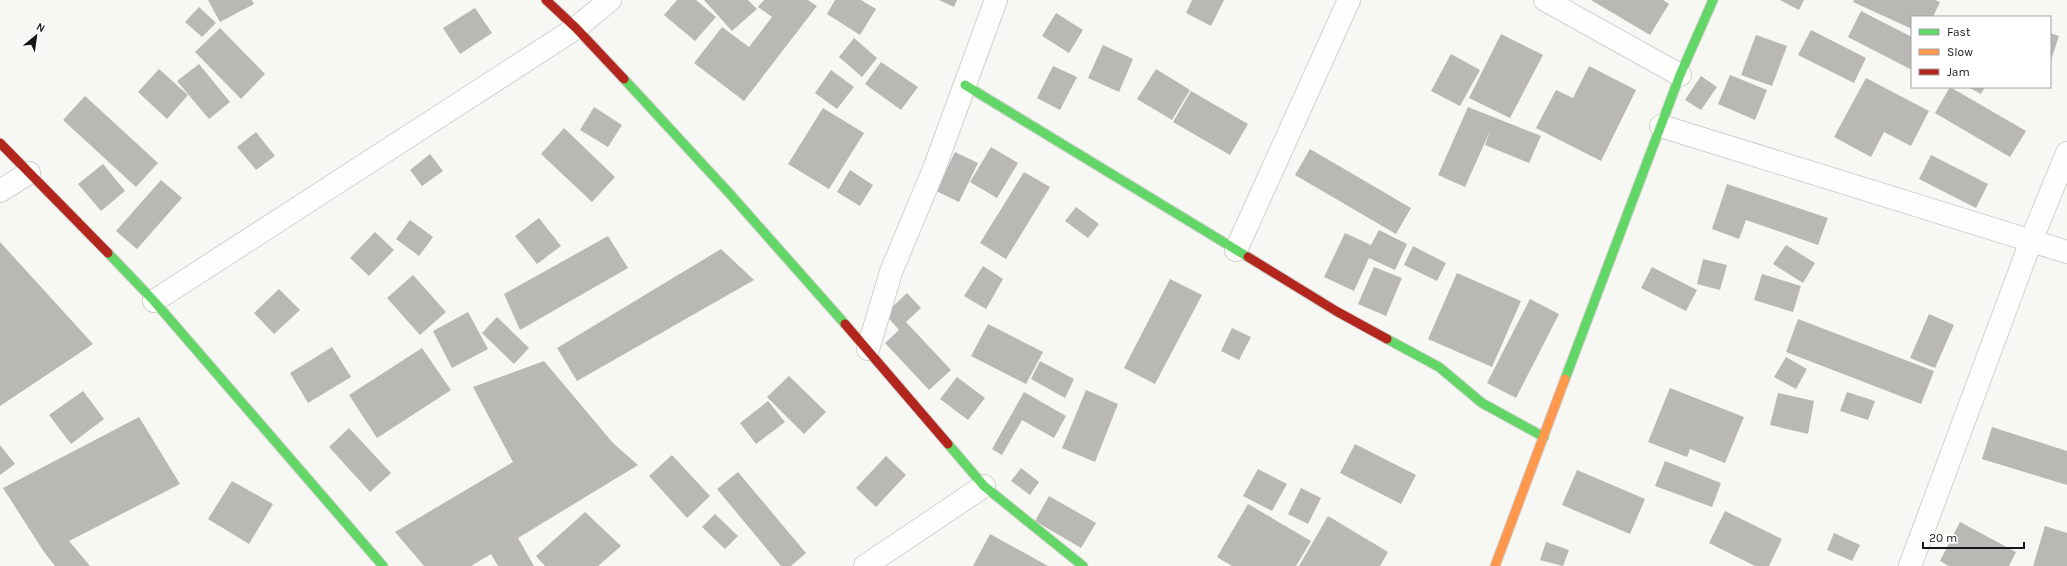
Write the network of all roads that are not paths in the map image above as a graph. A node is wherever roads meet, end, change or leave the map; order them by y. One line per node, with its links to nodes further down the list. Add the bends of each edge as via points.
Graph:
1 (546, 0): 7 (street)
2 (610, 0): 7 (street)
3 (996, 0): 9 (street)
4 (1349, 0): 16 (street)
5 (1545, 0): 8 (street)
6 (1713, 0): 8 (street)
7 (576, 28): 18 (street); 19 (street, via 730,194)
8 (1680, 76): 10 (street)
9 (965, 85): 16 (street); 19 (street, via 934,169 891,272)
10 (1661, 126): 15 (street); 20 (street)
11 (0, 143): 13 (street)
12 (2067, 153): 15 (street)
13 (29, 173): 14 (street); 18 (street)
14 (0, 191)
15 (2030, 241): 17 (street); 26 (street)
16 (1236, 250): 20 (street, via 1336,311 1439,367 1482,403)
17 (2067, 252)
18 (154, 301): 22 (street)
19 (868, 349): 21 (street)
20 (1544, 437): 25 (street)
21 (984, 486): 23 (street); 24 (street)
22 (383, 566)
23 (865, 566)
24 (1083, 566)
25 (1495, 566)
26 (1910, 566)

